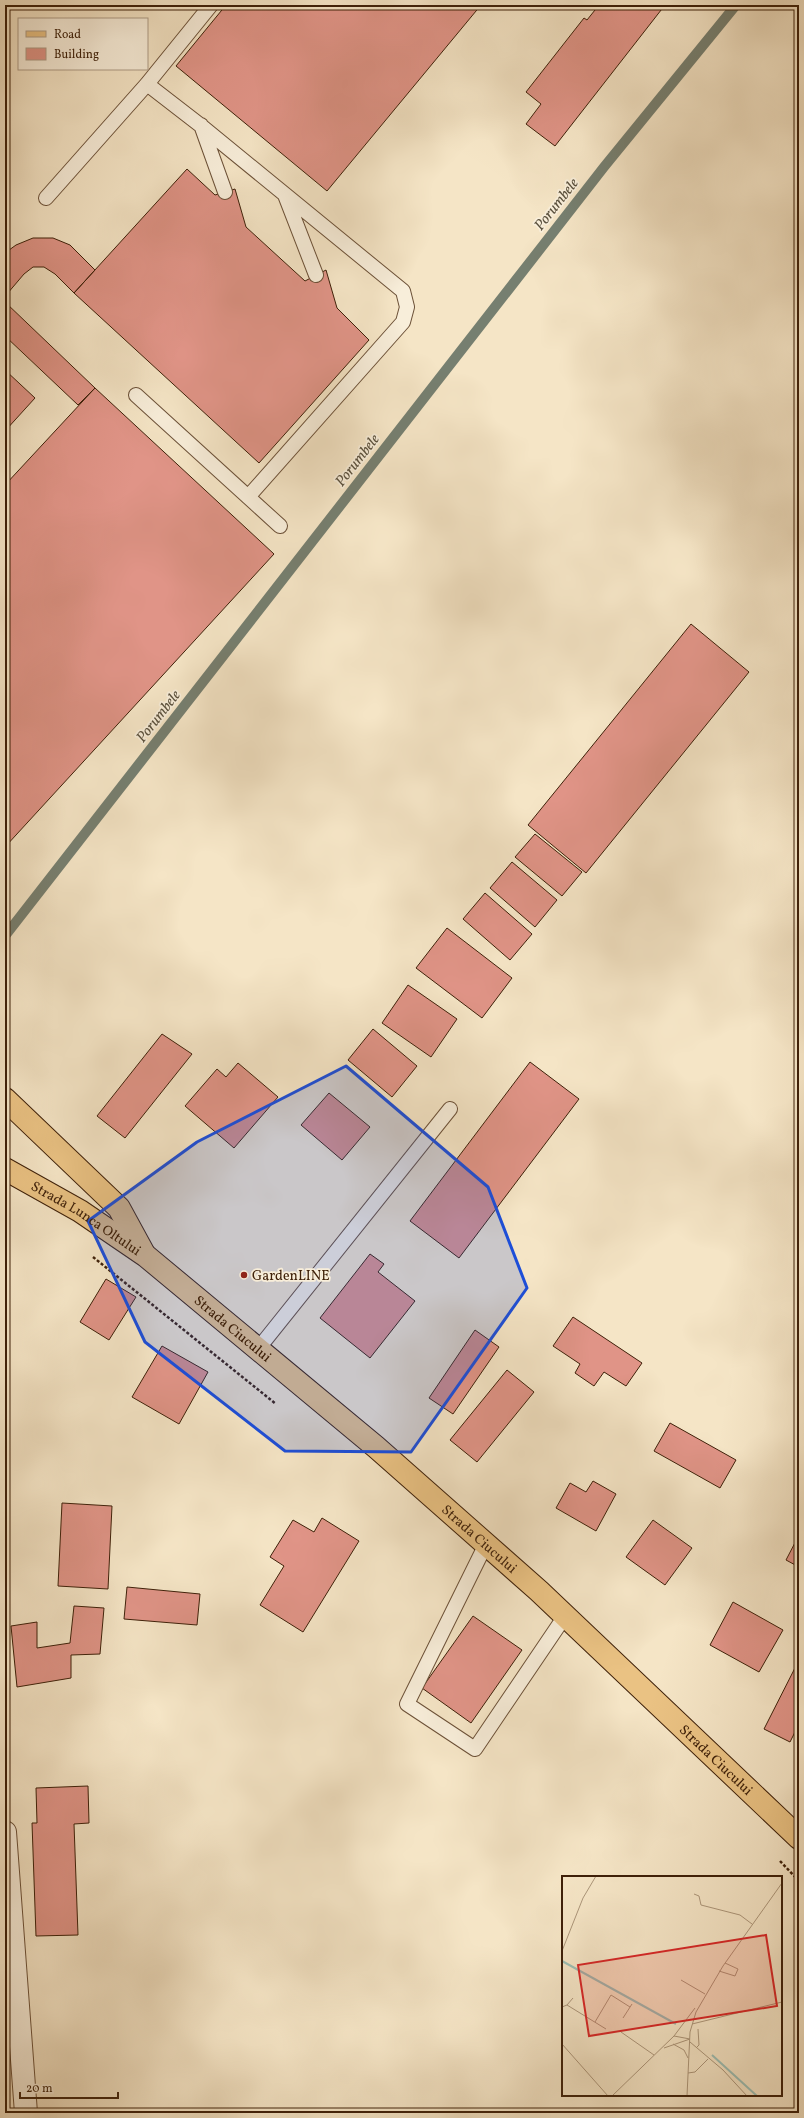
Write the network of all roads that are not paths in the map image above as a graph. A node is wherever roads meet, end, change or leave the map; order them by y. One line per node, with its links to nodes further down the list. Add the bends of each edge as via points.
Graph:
1 (212, 5): 2 (lane)
2 (147, 84): 3 (lane); 6 (lane)
3 (200, 124): 4 (lane); 5 (lane)
4 (225, 192)
5 (284, 193): 7 (lane); 9 (lane, via 403,291 407,307 403,322)
6 (46, 198)
7 (316, 275)
8 (136, 395): 9 (lane)
9 (248, 497): 10 (lane)
10 (280, 526)
11 (5, 1099): 14 (main road, via 119,1208)
12 (450, 1108): 15 (lane)
13 (5, 1169): 14 (main road, Strada Lunca Oltului, via 80,1211)
14 (146, 1256): 15 (main road, Strada Ciucului)
15 (258, 1349): 16 (main road, Strada Ciucului, via 376,1447)
16 (486, 1544): 17 (main road, Strada Ciucului); 17 (lane, via 407,1704 475,1749)
17 (565, 1616): 19 (main road, Strada Ciucului)
18 (5, 1832): 20 (street)
19 (799, 1838)
20 (26, 2113)

